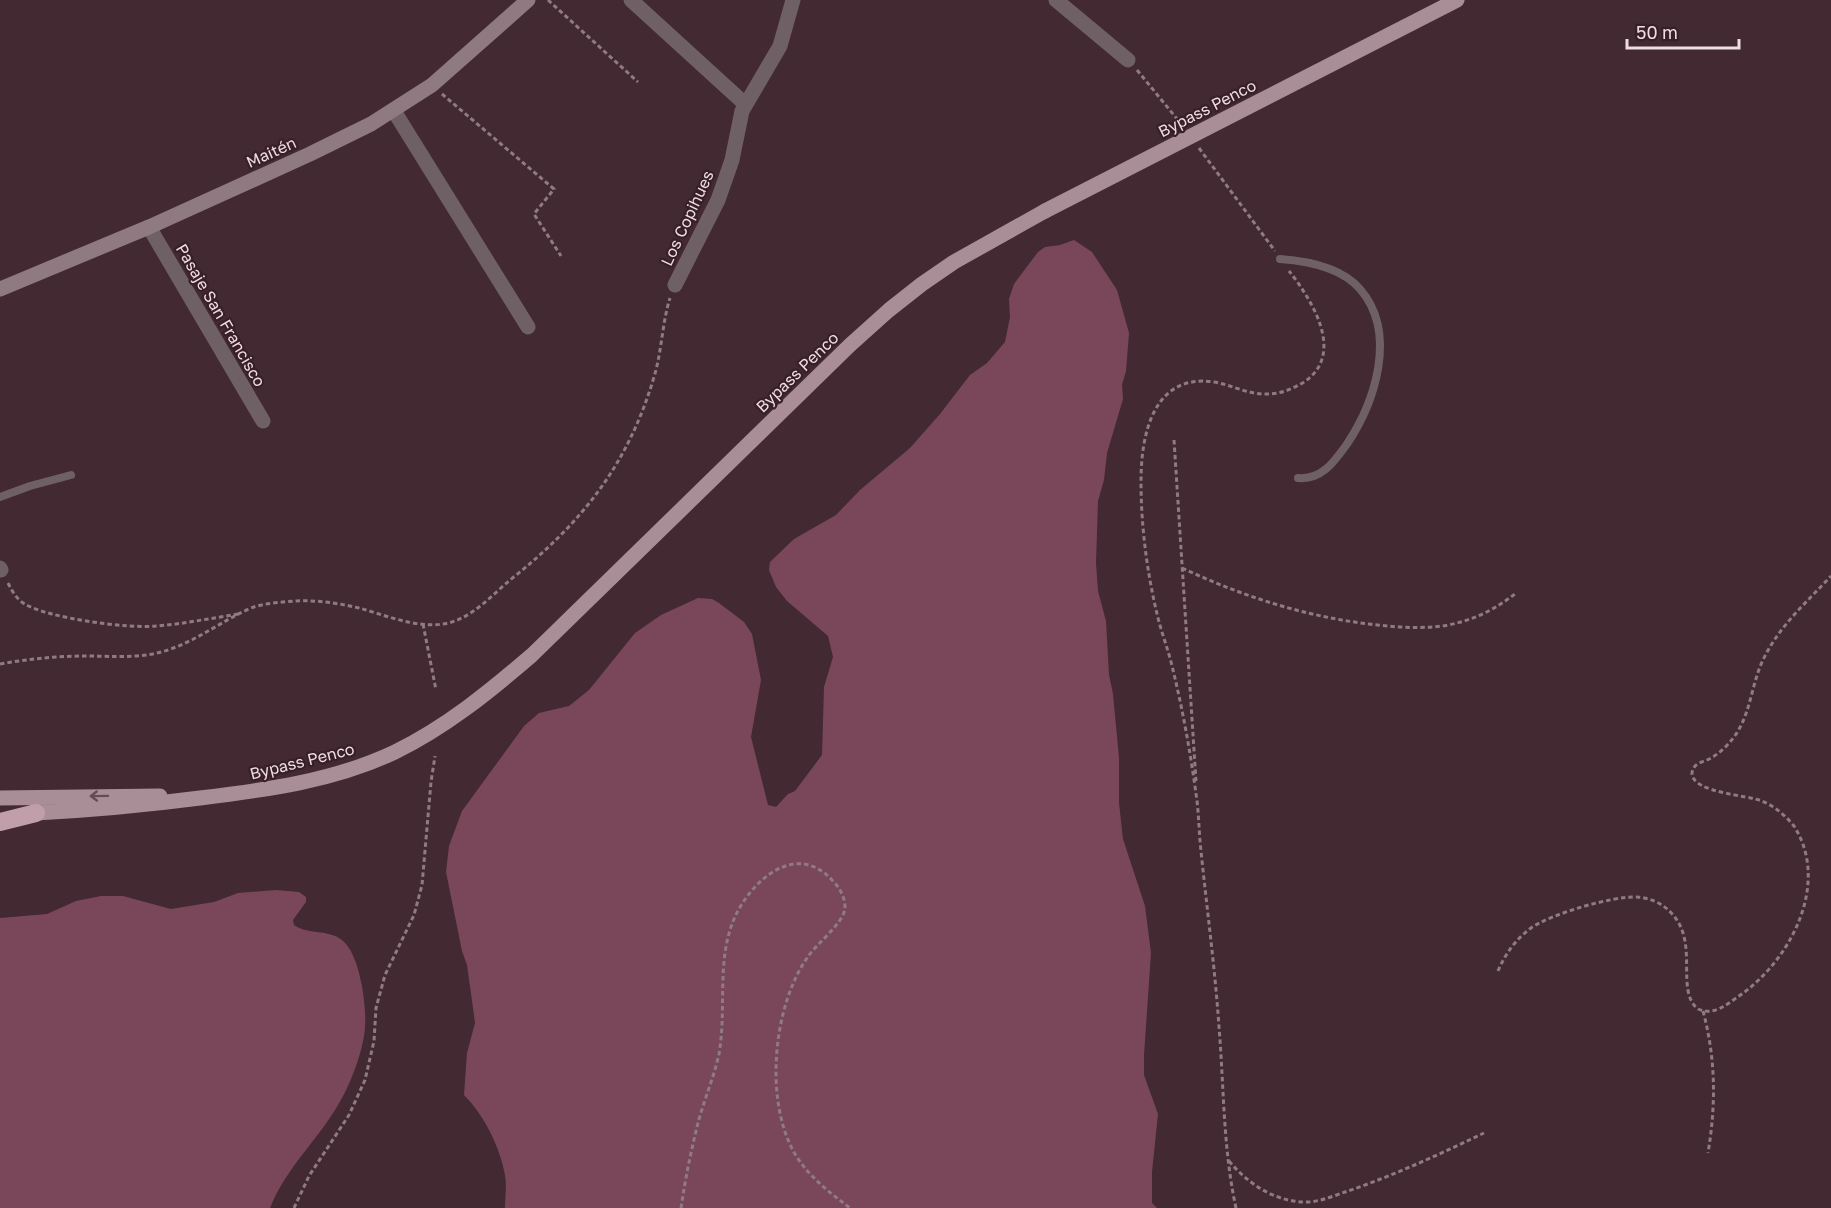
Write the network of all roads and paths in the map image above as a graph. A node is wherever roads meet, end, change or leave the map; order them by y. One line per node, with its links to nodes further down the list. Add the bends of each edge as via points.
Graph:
1 (528, 0): 9 (main road, Maitén)
2 (548, 0): 8 (path)
3 (631, 0): 10 (street)
4 (793, 0): 10 (street, Los Copihues, via 780,46)
5 (1056, 0): 7 (street)
6 (1457, 0): 35 (main road, Bypass Penco, bridge, via 1045,211 954,262 889,310 563,627 459,714 393,753 353,769 254,792)
7 (1128, 60): 12 (path)
8 (638, 82)
9 (432, 85): 11 (main road, Maitén); 15 (path, via 554,189 534,214)
10 (745, 104): 17 (street, Los Copihues, via 726,181)
11 (394, 111): 14 (main road, Maitén); 19 (street)
12 (1184, 127)
13 (1195, 142): 16 (path)
14 (149, 227): 18 (main road, Maitén); 20 (street, Pasaje San Francisco)
15 (561, 256)
16 (1280, 259): 23 (lane, via 1312,263 1351,281 1367,298 1378,334 1376,380 1359,424 1329,468 1317,476); 36 (path, via 1308,298 1320,323 1323,357 1314,374 1286,391 1266,394 1214,382 1180,385 1159,404 1143,444 1141,504 1147,561 1182,709)
17 (675, 285): 30 (path, via 647,400 604,487 563,534 493,596 455,620)
18 (0, 289)
19 (528, 327)
20 (263, 421)
21 (1174, 440): 25 (path)
22 (71, 475): 24 (lane)
23 (1298, 478)
24 (0, 497)
25 (1182, 568): 28 (path, via 1274,605 1380,625 1428,627 1458,622 1486,612); 36 (path)
26 (1, 569): 29 (path, via 23,604 104,624 155,627)
27 (1831, 576): 41 (path, via 1791,617 1771,646 1733,739 1692,770 1696,782 1708,788 1762,801 1784,815 1801,835 1811,873 1810,898 1803,922 1789,948 1729,1003 1714,1011)
28 (1516, 593)
29 (240, 614): 30 (path, via 274,603 318,602); 31 (path, via 185,644 153,654 59,657)
30 (423, 624): 32 (path)
31 (0, 664)
32 (436, 690)
33 (435, 756): 45 (path, via 422,885 411,922 385,975 364,1080 350,1115 309,1176)
34 (0, 798): 35 (main road, Bypass Penco, one-way to 34)
35 (199, 798): 37 (main road, Bypass Penco)
36 (1197, 804): 44 (path, via 1218,1003)
37 (36, 813): 38 (highway); 39 (highway)
38 (0, 814)
39 (0, 822)
40 (1498, 971): 41 (path, via 1515,943 1544,921 1587,906 1639,897 1657,902 1672,913 1682,929 1688,996)
41 (1704, 1011): 43 (path, via 1715,1080)
42 (1484, 1133): 44 (path, via 1376,1181 1308,1202 1264,1191)
43 (1708, 1153)
44 (1228, 1160): 48 (path)
45 (294, 1208)
46 (681, 1208): 47 (path, via 698,1124 718,1057 722,973 731,928 740,906 757,883 772,872 798,864 829,876 840,890 845,909 840,921 806,958 791,989 777,1056 778,1103 787,1137 802,1164)
47 (850, 1208)
48 (1236, 1208)

